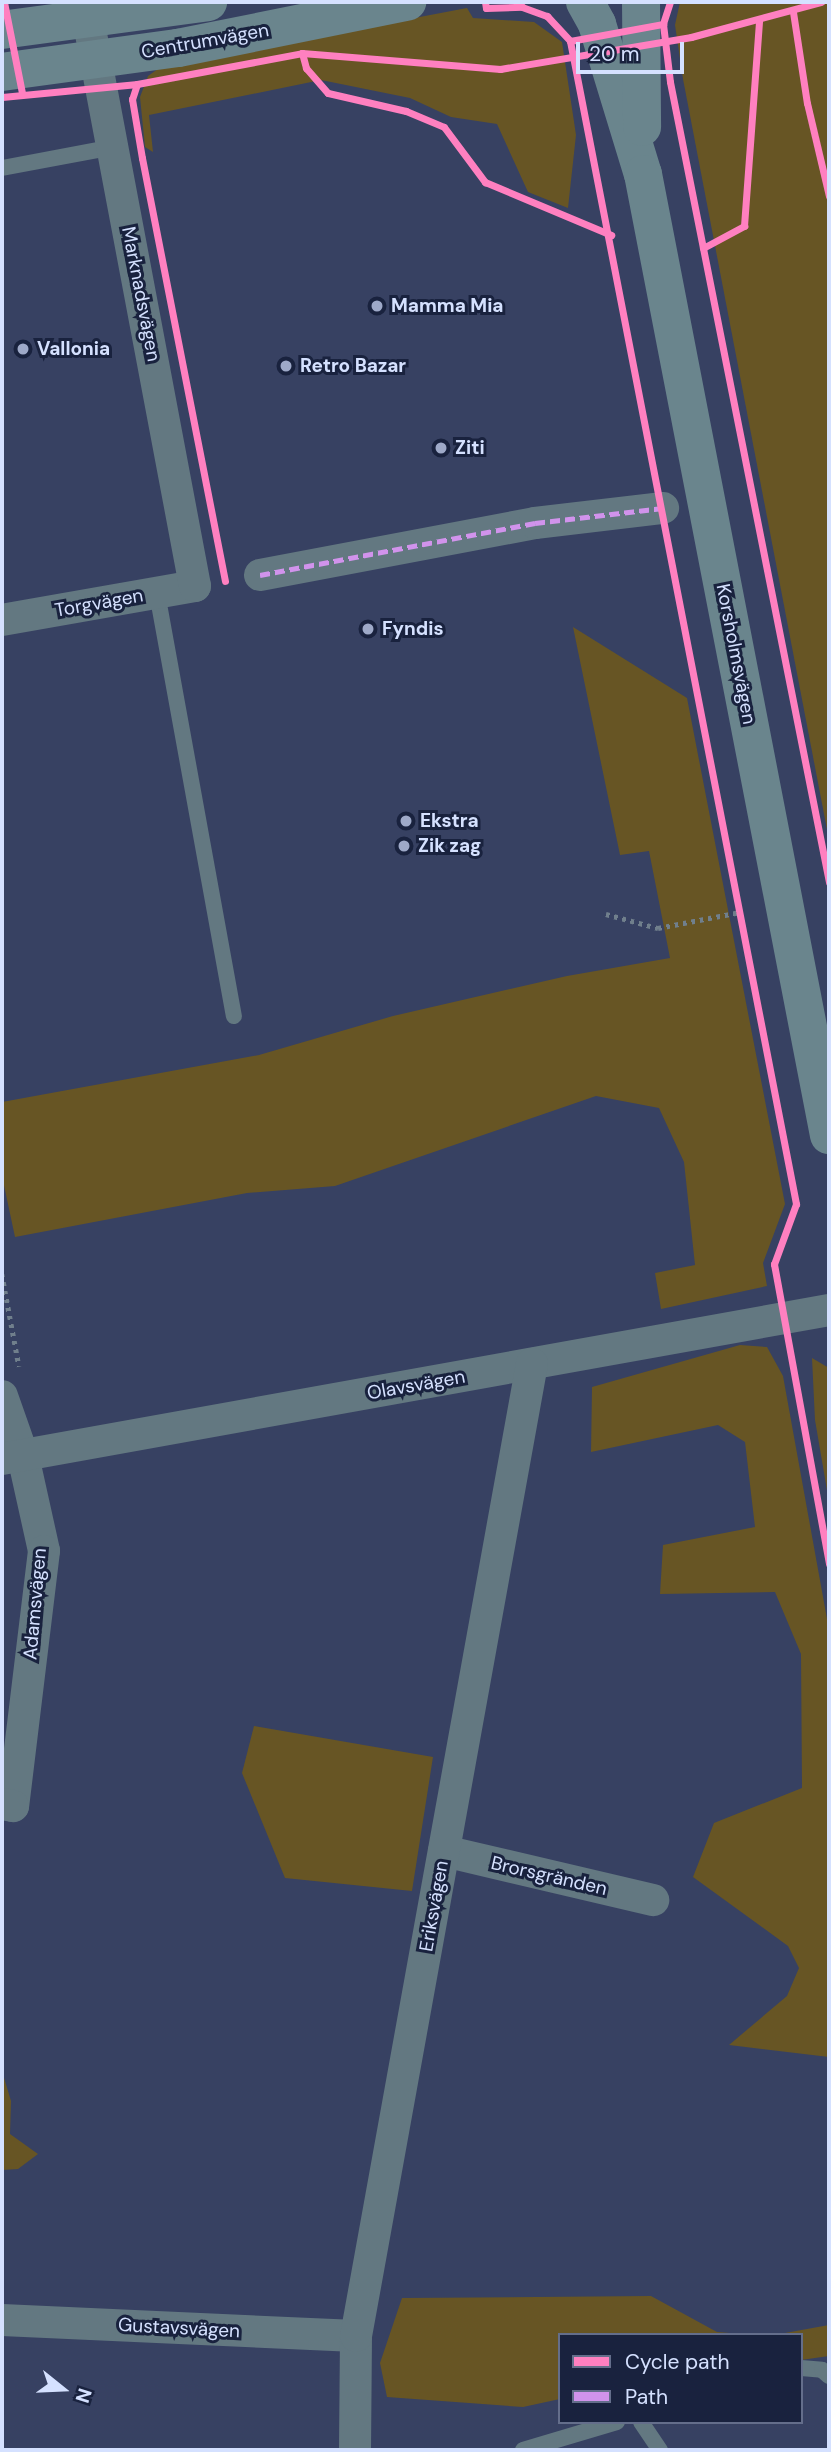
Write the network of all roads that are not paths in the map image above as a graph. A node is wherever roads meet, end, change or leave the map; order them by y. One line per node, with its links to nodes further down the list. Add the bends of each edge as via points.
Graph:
1 (208, 2): 5 (main road, Centrumvägen)
2 (407, 2): 7 (main road, Centrumvägen)
3 (585, 2): 11 (main road, Korsholmsvägen, via 597,24)
4 (641, 2): 11 (main road, Korsholmsvägen)
5 (87, 10): 6 (main road, Centrumvägen); 7 (street, Marknadsvägen)
6 (2, 30)
7 (96, 60): 8 (main road, Centrumvägen); 9 (street, Marknadsvägen)
8 (2, 72)
9 (113, 146): 10 (lane); 14 (street, Marknadsvägen)
10 (7, 167)
11 (643, 174): 18 (main road, Korsholmsvägen)
12 (663, 508): 13 (street, via 535,523)
13 (260, 575)
14 (195, 586): 15 (street, Torgvägen)
15 (158, 593): 16 (street, Torgvägen); 17 (lane)
16 (2, 620)
17 (234, 1016)
18 (829, 1135)
19 (829, 1310): 20 (street, Olavsvägen)
20 (532, 1364): 22 (street, Olavsvägen); 24 (street, Eriksvägen)
21 (2, 1395): 22 (street, Adamsvägen)
22 (12, 1457): 23 (street, Adamsvägen, via 44,1551 13,1806)
23 (2, 1804)
24 (444, 1851): 25 (street, Brorsgränden); 27 (street, Eriksvägen)
25 (653, 1900)
26 (2, 2320): 27 (street, Gustavsvägen)
27 (356, 2336): 32 (street, Eriksvägen)
28 (803, 2368): 29 (lane, via 822,2370)
29 (829, 2376)
30 (610, 2424): 33 (lane)
31 (641, 2424): 34 (lane)
32 (355, 2450)
33 (523, 2450)
34 (660, 2450)

